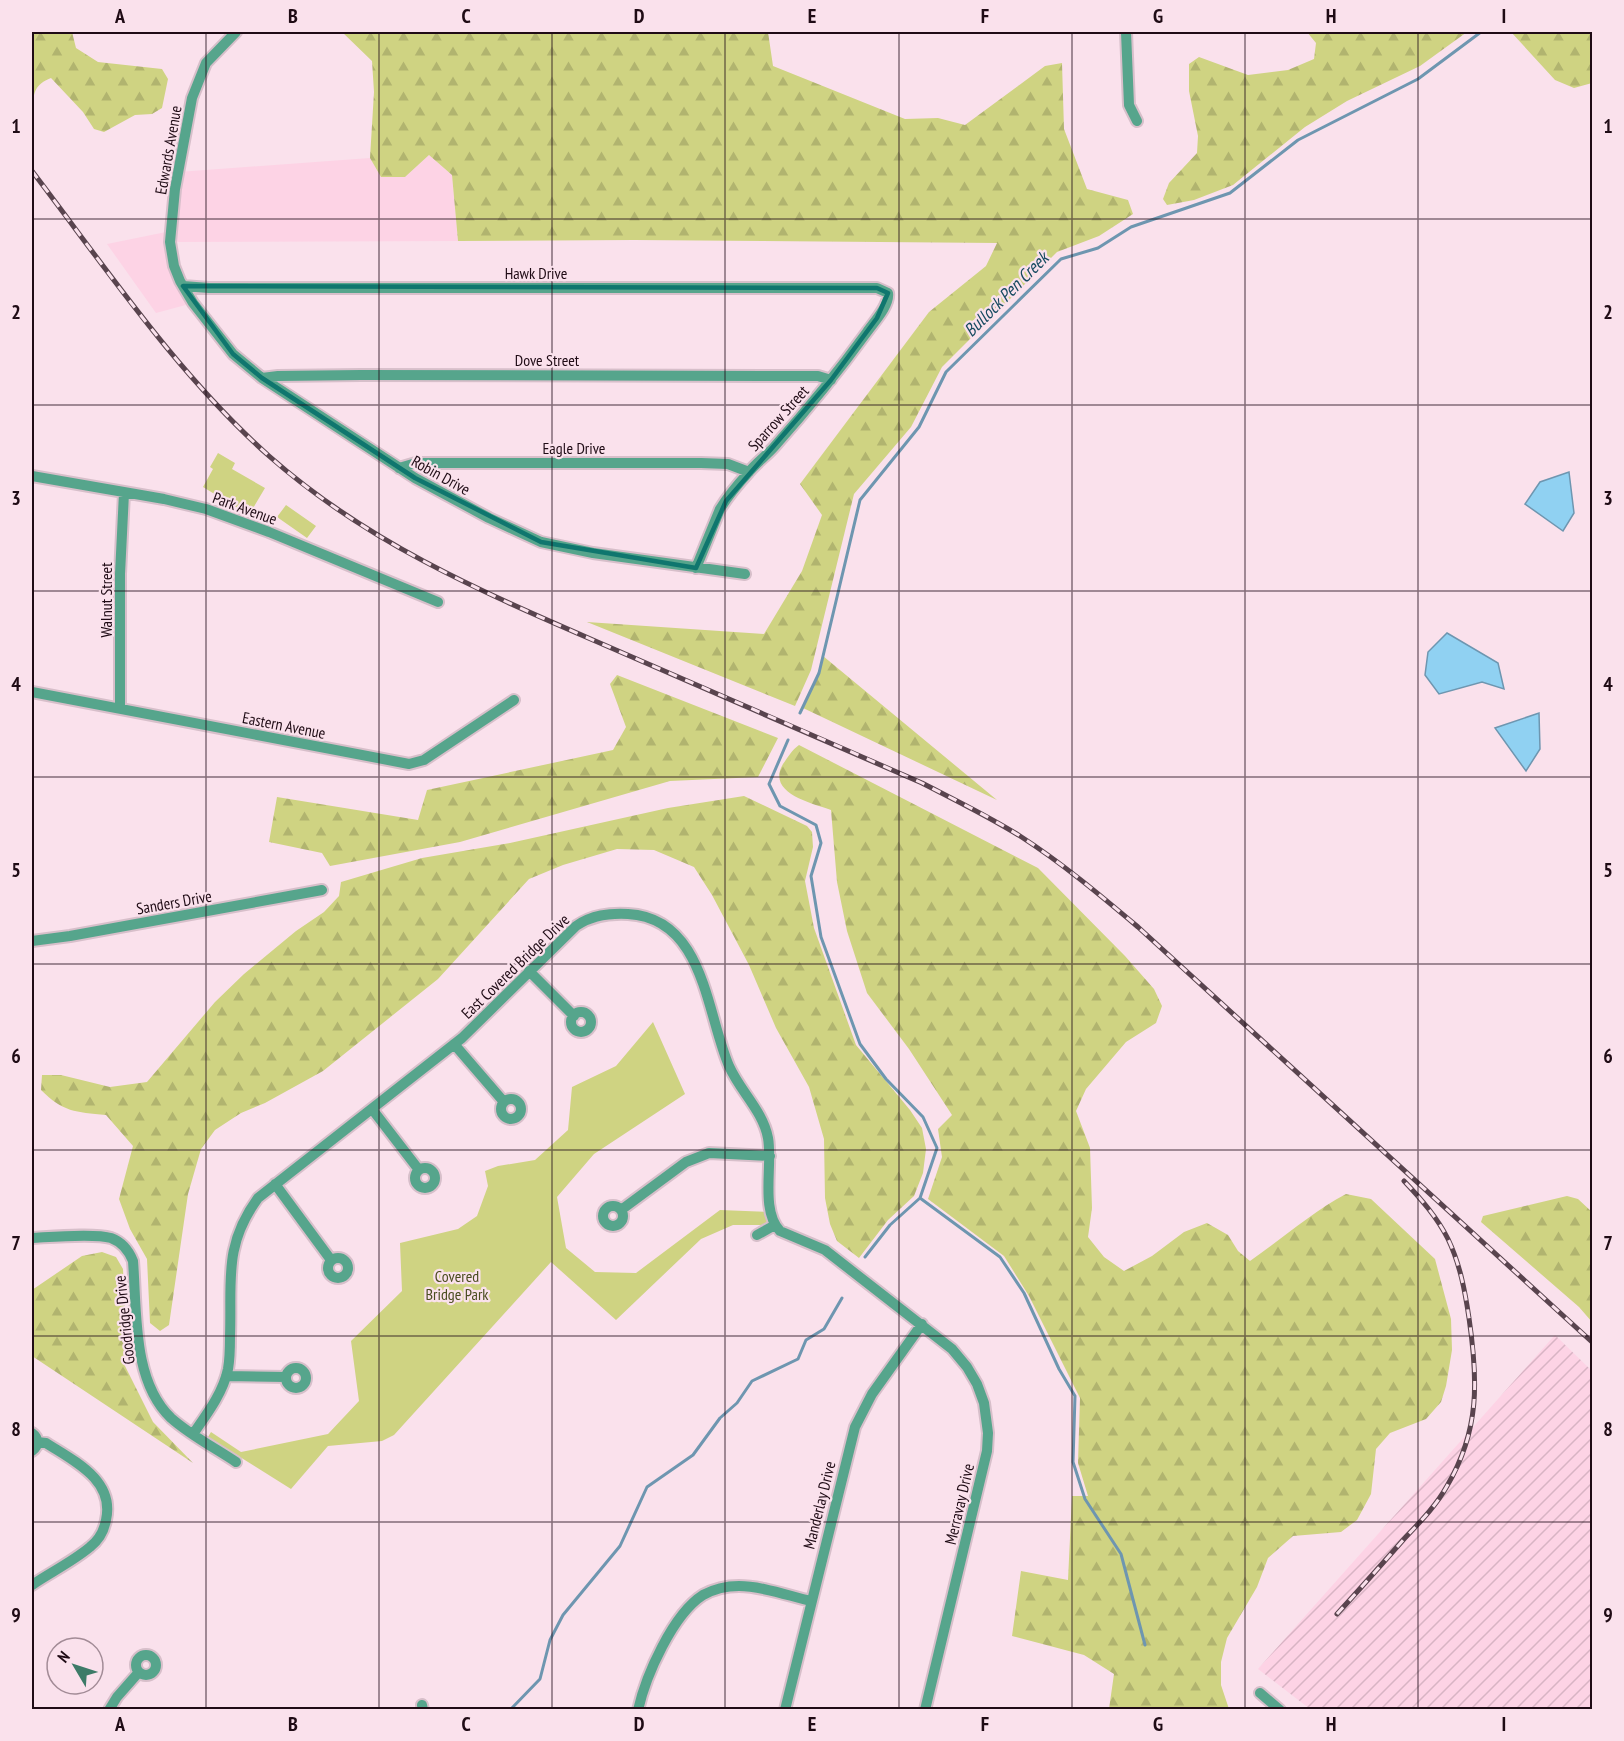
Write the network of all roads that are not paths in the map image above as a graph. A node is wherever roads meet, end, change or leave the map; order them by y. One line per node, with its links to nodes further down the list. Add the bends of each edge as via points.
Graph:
1 (236, 32): 4 (street, Edwards Avenue, via 206,63 192,98 175,189 170,242)
2 (1126, 32): 3 (street, via 1129,105)
3 (1137, 121)
4 (183, 286): 5 (street, Hawk Drive, via 877,288); 6 (street, Robin Drive, via 233,354)
5 (888, 293): 7 (street, Sparrow Street, via 877,318)
6 (262, 378): 7 (street, Dove Street, via 818,376); 8 (street, Robin Drive)
7 (831, 380): 9 (street, Sparrow Street)
8 (399, 468): 9 (street, Eagle Drive, via 416,463 701,463 728,465); 12 (street, Robin Drive, via 541,542)
9 (749, 472): 12 (street, Sparrow Street, via 720,509)
10 (32, 476): 11 (street, Park Avenue)
11 (124, 493): 14 (street, Park Avenue, via 206,509); 17 (street, Walnut Street)
12 (696, 567): 13 (street, Robin Drive)
13 (745, 574)
14 (438, 602)
15 (32, 692): 17 (street, Eastern Avenue)
16 (514, 700): 17 (street, Eastern Avenue, via 424,760 409,764)
17 (120, 708)
18 (322, 890): 19 (street, Sanders Drive)
19 (32, 941)
20 (529, 971): 21 (street); 22 (street, East Covered Bridge Drive); 25 (street, East Covered Bridge Drive, via 570,930 598,915 643,916 672,930 696,964 729,1065 765,1128)
21 (574, 1016)
22 (454, 1044): 23 (street); 24 (street, East Covered Bridge Drive)
23 (504, 1102)
24 (372, 1109): 26 (street); 27 (street, East Covered Bridge Drive)
25 (770, 1156): 28 (street, via 699,1156); 29 (street, East Covered Bridge Drive, via 770,1204)
26 (419, 1170)
27 (275, 1184): 32 (street); 34 (street, East Covered Bridge Drive, via 258,1198 236,1236)
28 (621, 1210)
29 (775, 1225): 30 (street); 33 (street, via 780,1231 825,1250)
30 (757, 1235)
31 (32, 1238): 36 (street, Goodridge Drive, via 109,1238 130,1253 142,1363 149,1384 156,1401)
32 (331, 1260)
33 (921, 1324): 40 (street, Manderlay Drive, via 872,1394 855,1427); 46 (street, Merravay Drive, via 968,1367 984,1403 988,1433 987,1451)
34 (226, 1376): 35 (street); 36 (street, East Covered Bridge Drive, via 214,1404)
35 (286, 1377)
36 (194, 1434): 38 (street, Goodridge Drive)
37 (34, 1442): 39 (street, via 46,1443 94,1476 103,1487 108,1514 105,1527 90,1548)
38 (236, 1462)
39 (32, 1585)
40 (811, 1601): 44 (street, via 738,1586 719,1588 702,1596 669,1635); 45 (street, Manderlay Drive)
41 (139, 1672): 43 (street)
42 (1260, 1694): 47 (street)
43 (109, 1710)
44 (638, 1710)
45 (785, 1710)
46 (925, 1710)
47 (1280, 1710)

